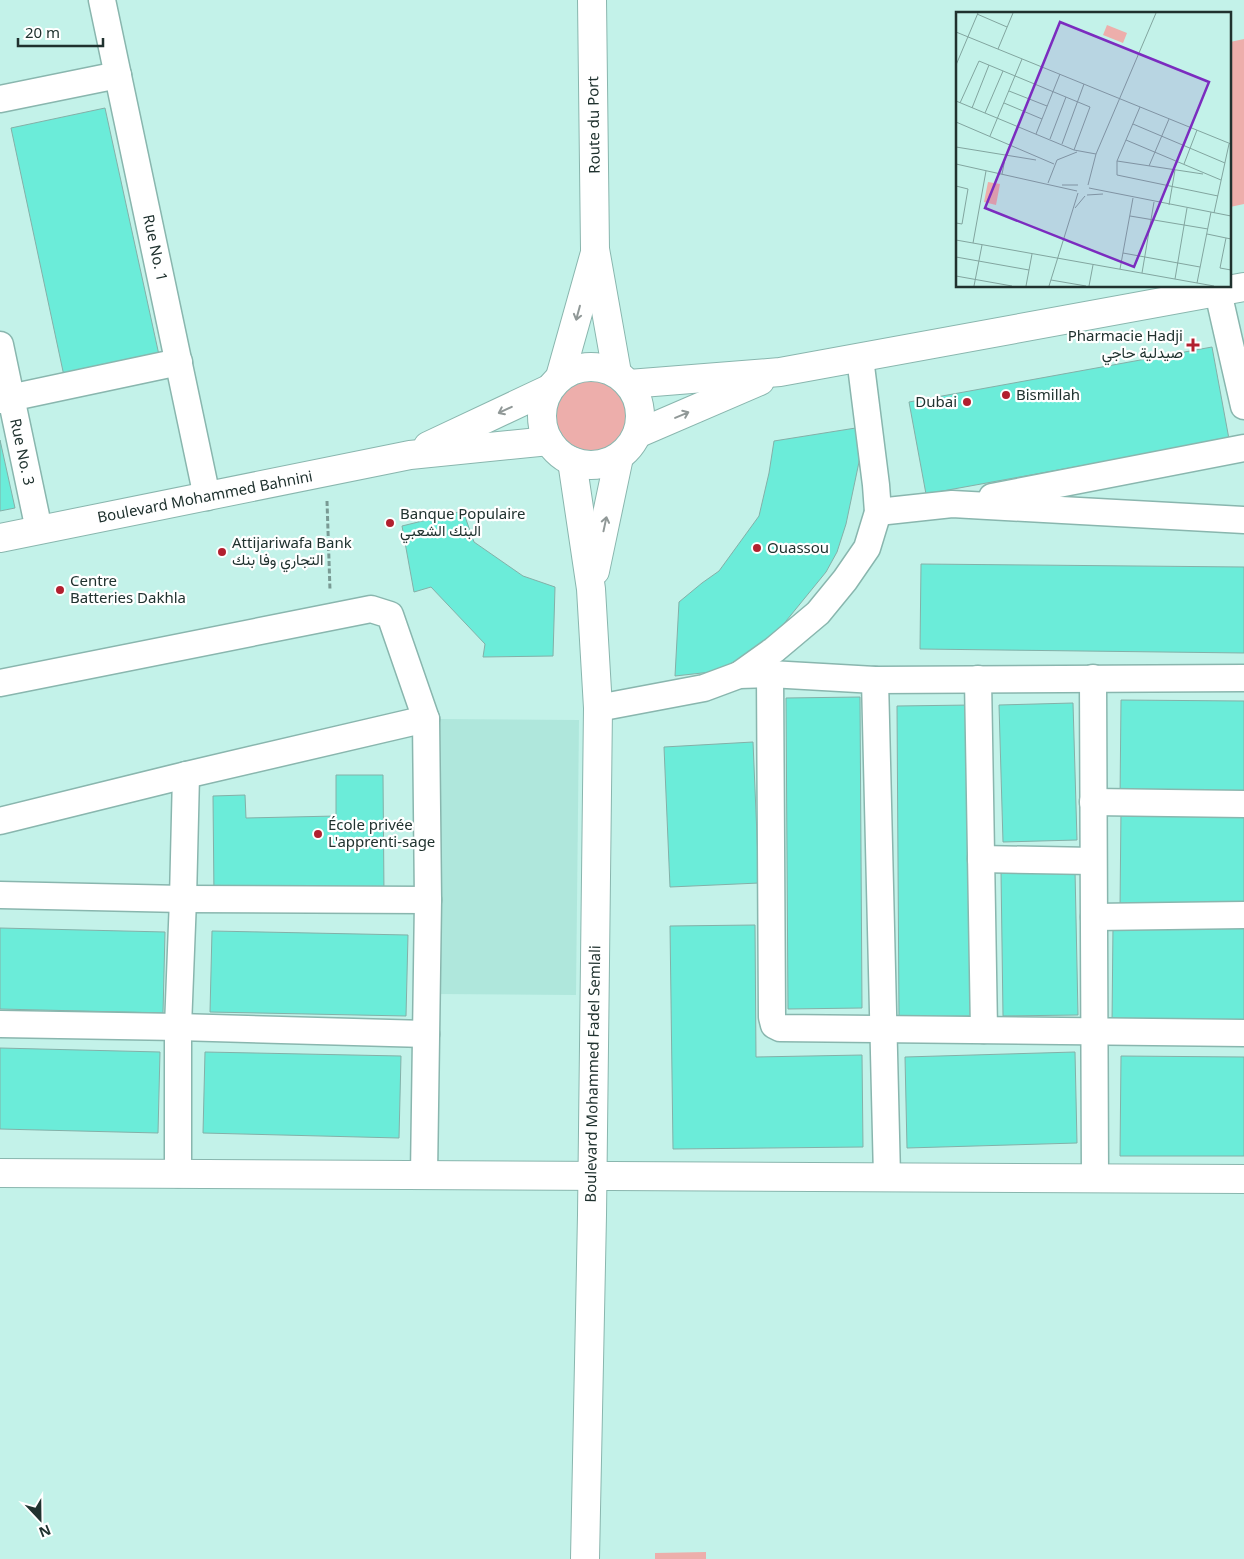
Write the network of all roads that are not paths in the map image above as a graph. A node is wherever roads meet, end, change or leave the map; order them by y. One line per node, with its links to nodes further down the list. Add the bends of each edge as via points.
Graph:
1 (102, 0): 3 (street, Rue No. 1)
2 (592, 0): 5 (street, Route du Port)
3 (118, 75): 4 (street); 9 (street, Rue No. 1)
4 (0, 100)
5 (595, 249): 11 (street, Route du Port); 12 (street, Route du Port, one-way to 12)
6 (1231, 290): 8 (street); 14 (street)
7 (0, 345): 13 (street, Rue No. 3)
8 (860, 358): 10 (street); 23 (street)
9 (179, 362): 13 (street); 21 (street, Rue No. 1)
10 (780, 372): 11 (street); 15 (street, one-way to 10)
11 (623, 378): 12 (street, via 603,368 588,366 573,370); 15 (street, via 636,395 640,407)
12 (555, 383): 16 (street, via 543,402 541,415); 18 (street, Boulevard Mohammed Bahnini, one-way to 18)
13 (6, 399): 25 (street, Rue No. 3)
14 (1244, 406)
15 (637, 434): 19 (street)
16 (549, 442): 18 (street, Boulevard Mohammed Bahnini); 20 (street, via 558,453)
17 (1244, 448): 22 (street)
18 (410, 455): 21 (street, Boulevard Mohammed Bahnini)
19 (619, 457): 20 (street, via 604,464 587,465); 27 (street, Boulevard Mohammed Fadel Semlali, one-way to 19)
20 (572, 461): 27 (street, Boulevard Mohammed Fadel Semlali)
21 (208, 497): 25 (street, Boulevard Mohammed Bahnini)
22 (952, 504): 23 (street); 24 (street)
23 (878, 512): 29 (street, via 867,548 818,614)
24 (1244, 520)
25 (38, 530): 26 (street, Boulevard Mohammed Bahnini)
26 (0, 538)
27 (591, 589): 35 (street, Boulevard Mohammed Fadel Semlali)
28 (770, 674): 29 (street); 33 (street); 50 (street, via 774,1025 780,1028)
29 (739, 675): 35 (street, via 704,688)
30 (1093, 678): 31 (street); 32 (street); 38 (street)
31 (1244, 678)
32 (978, 679): 33 (street); 41 (street)
33 (875, 680): 50 (street)
34 (0, 683): 36 (street, via 371,610 390,615)
35 (598, 708): 58 (street, Boulevard Mohammed Fadel Semlali)
36 (426, 718): 37 (street); 45 (street)
37 (186, 775): 40 (street); 44 (street)
38 (1093, 802): 39 (street); 42 (street)
39 (1244, 804)
40 (0, 821)
41 (980, 859): 42 (street); 51 (street)
42 (1093, 861): 47 (street)
43 (0, 895): 44 (street)
44 (183, 899): 45 (street); 49 (street)
45 (428, 900): 53 (street)
46 (1244, 915): 47 (street)
47 (1094, 917): 52 (street)
48 (0, 1024): 49 (street)
49 (178, 1027): 53 (street); 56 (street)
50 (884, 1030): 51 (street); 59 (street)
51 (984, 1030): 52 (street)
52 (1094, 1032): 54 (street); 60 (street)
53 (426, 1034): 57 (street)
54 (1244, 1034)
55 (0, 1173): 56 (street)
56 (178, 1174): 57 (street)
57 (424, 1175): 58 (street)
58 (592, 1176): 59 (street); 62 (street, Boulevard Mohammed Fadel Semlali)
59 (887, 1178): 60 (street)
60 (1095, 1178): 61 (street)
61 (1244, 1179)
62 (585, 1559)

